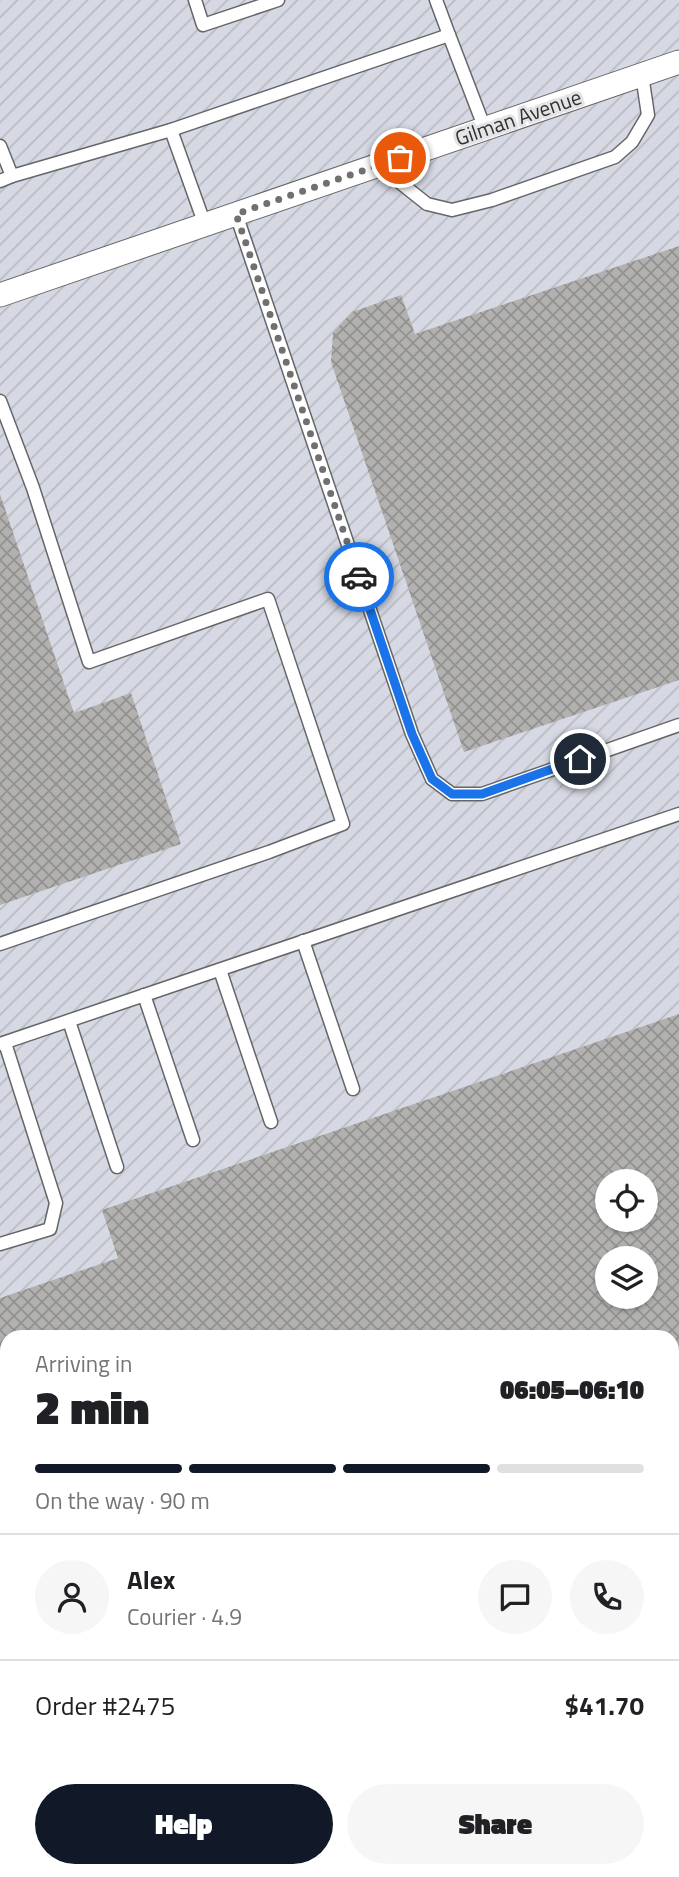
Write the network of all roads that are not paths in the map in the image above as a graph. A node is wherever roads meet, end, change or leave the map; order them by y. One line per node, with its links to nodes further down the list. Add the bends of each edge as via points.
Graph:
1 (194, 0): 2 (lane, via 203,26)
2 (278, 0)
3 (436, 0): 4 (lane)
4 (449, 35): 7 (lane); 8 (lane)
5 (679, 62): 6 (street, Gilman Avenue)
6 (642, 75): 7 (street, Gilman Avenue); 10 (lane, via 648,115 632,142 615,157 517,191 452,211 427,204)
7 (485, 129): 10 (street, Gilman Avenue)
8 (171, 130): 11 (lane); 13 (lane)
9 (0, 146): 11 (lane)
10 (378, 165): 12 (street, Gilman Avenue)
11 (6, 178)
12 (236, 214): 13 (street, Gilman Avenue); 16 (lane, via 412,734 432,779 452,794 482,794)
13 (205, 225): 14 (street, Gilman Avenue)
14 (0, 295)
15 (0, 401): 19 (lane, via 89,663 268,599 343,824)
16 (679, 725)
17 (679, 814): 18 (lane)
18 (303, 942): 20 (lane); 24 (lane)
19 (0, 944)
20 (220, 970): 21 (lane); 25 (lane)
21 (144, 995): 22 (lane); 26 (lane)
22 (69, 1021): 23 (lane); 27 (lane)
23 (2, 1043): 28 (lane, via 56,1203 50,1229)
24 (353, 1089)
25 (271, 1122)
26 (193, 1140)
27 (117, 1167)
28 (0, 1244)

